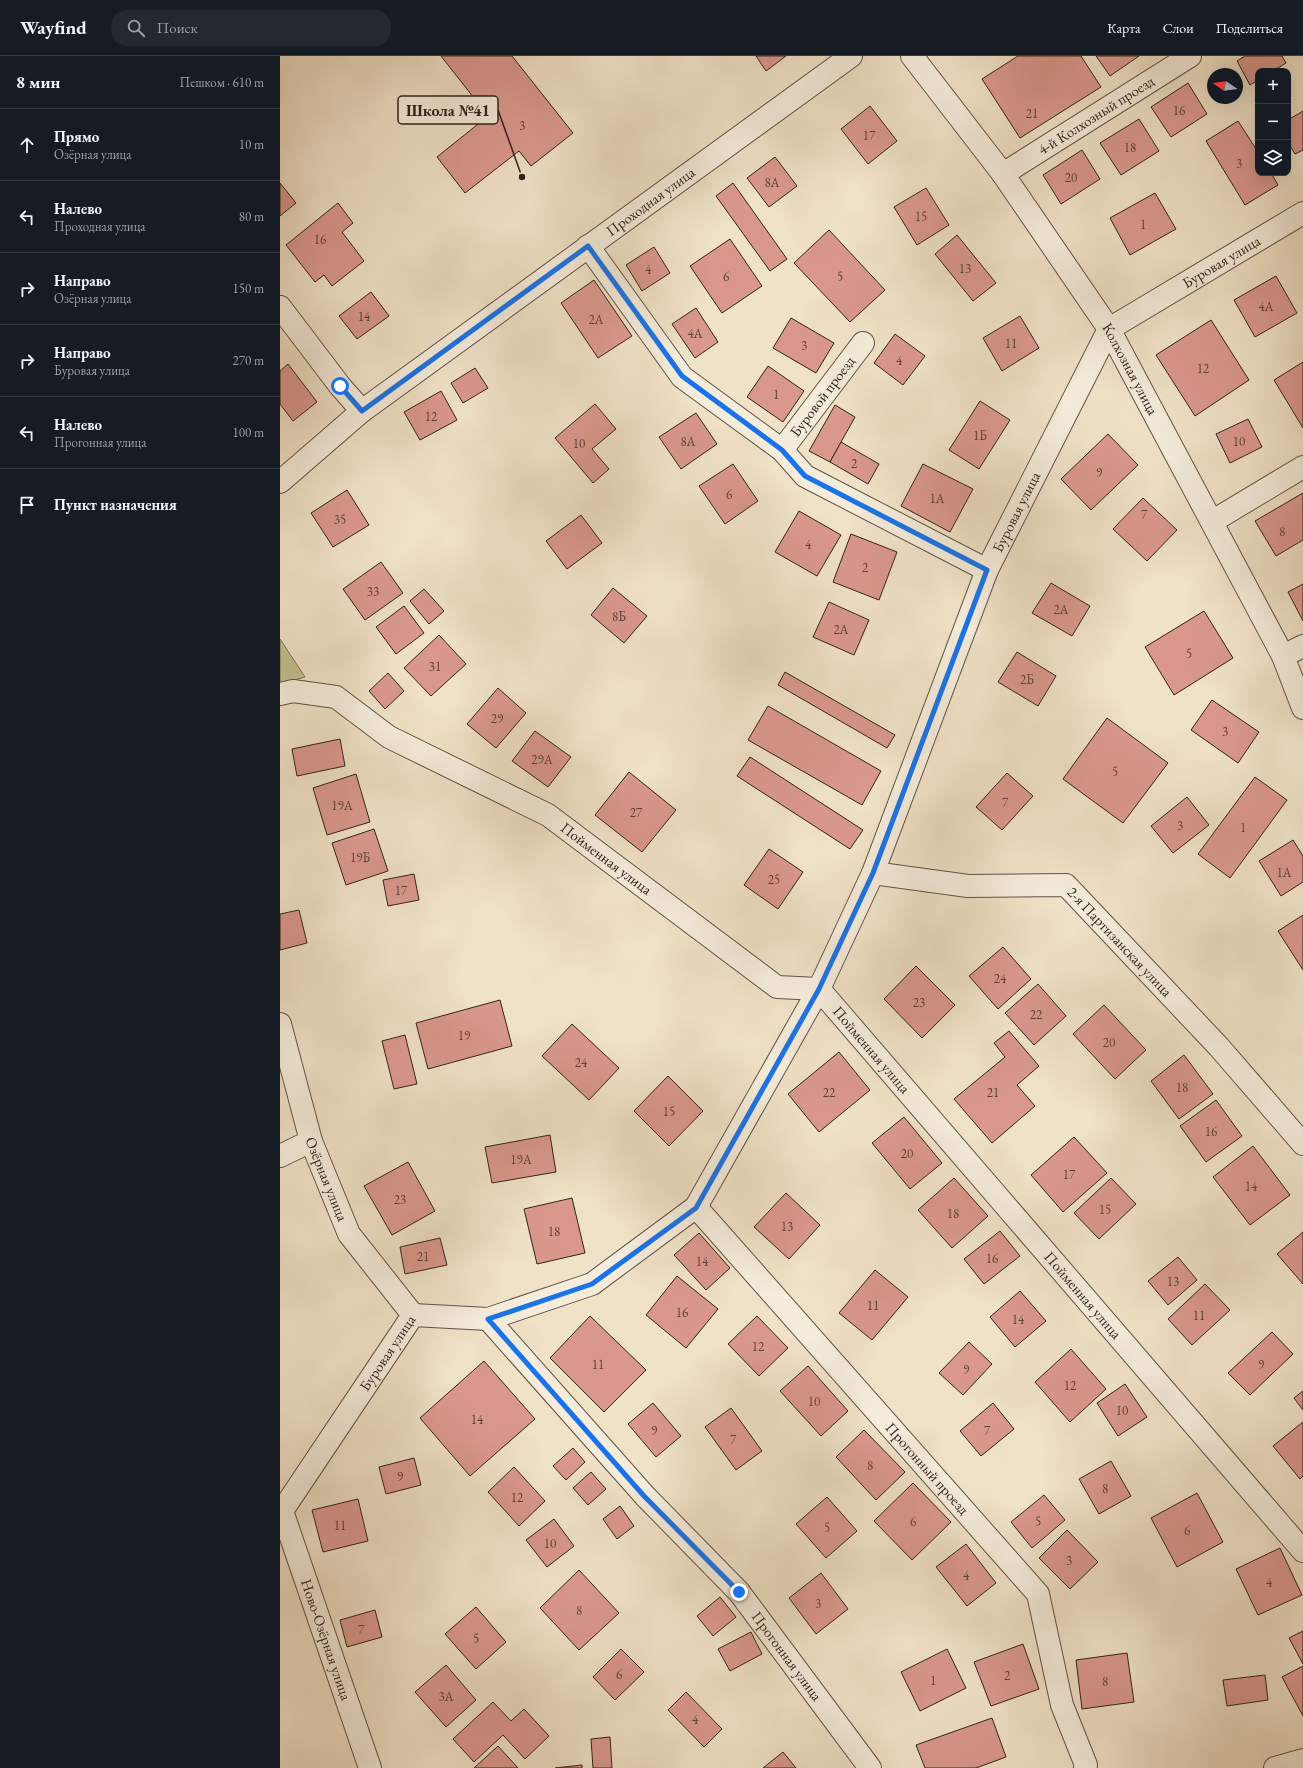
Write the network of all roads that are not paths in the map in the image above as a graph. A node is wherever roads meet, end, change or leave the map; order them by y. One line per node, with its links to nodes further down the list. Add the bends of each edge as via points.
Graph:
1 (851, 56): 6 (street, Проходная улица)
2 (912, 56): 4 (street, Колхозная улица)
3 (1190, 56): 4 (street, 4-й Колхозный проезд)
4 (1003, 174): 8 (street, Колхозная улица)
5 (1303, 213): 8 (street, Буровая улица)
6 (588, 246): 10 (street, Проходная улица); 11 (street, via 682,376)
7 (280, 307): 10 (street)
8 (1109, 329): 14 (street, Колхозная улица); 15 (street, Буровая улица)
9 (863, 344): 11 (street, Буровой проезд)
10 (362, 411): 13 (street, Проходная улица)
11 (782, 450): 15 (street, via 805,476)
12 (1303, 467): 14 (street)
13 (280, 482)
14 (1213, 521): 17 (street, Колхозная улица)
15 (987, 570): 20 (street, Буровая улица)
16 (1303, 646): 17 (street)
17 (1283, 656): 19 (street, Колхозная улица)
18 (280, 694): 21 (street, Пойменная улица, via 293,691 336,698 389,737 548,815 777,987)
19 (1303, 708)
20 (873, 873): 21 (street, Буровая улица); 24 (street, 2-я Партизанская улица, via 968,886 1066,885 1219,1047)
21 (819, 989): 26 (street, Буровая улица); 30 (street, Пойменная улица)
22 (280, 1024): 23 (street, Озёрная улица)
23 (311, 1141): 25 (street); 27 (street, Озёрная улица, via 349,1234)
24 (1303, 1144)
25 (280, 1156)
26 (696, 1208): 28 (street, Буровая улица, via 592,1284); 34 (street, Прогонный проезд, via 1038,1594 1062,1705)
27 (413, 1315): 28 (street, Буровая улица); 29 (street, Буровая улица)
28 (488, 1319): 33 (street, Прогонная улица, via 644,1496 739,1592)
29 (281, 1512): 32 (street, Ново-Озёрная улица)
30 (1303, 1551)
31 (1303, 1760): 35 (street)
32 (370, 1768)
33 (870, 1768)
34 (1085, 1768)
35 (1274, 1768)

